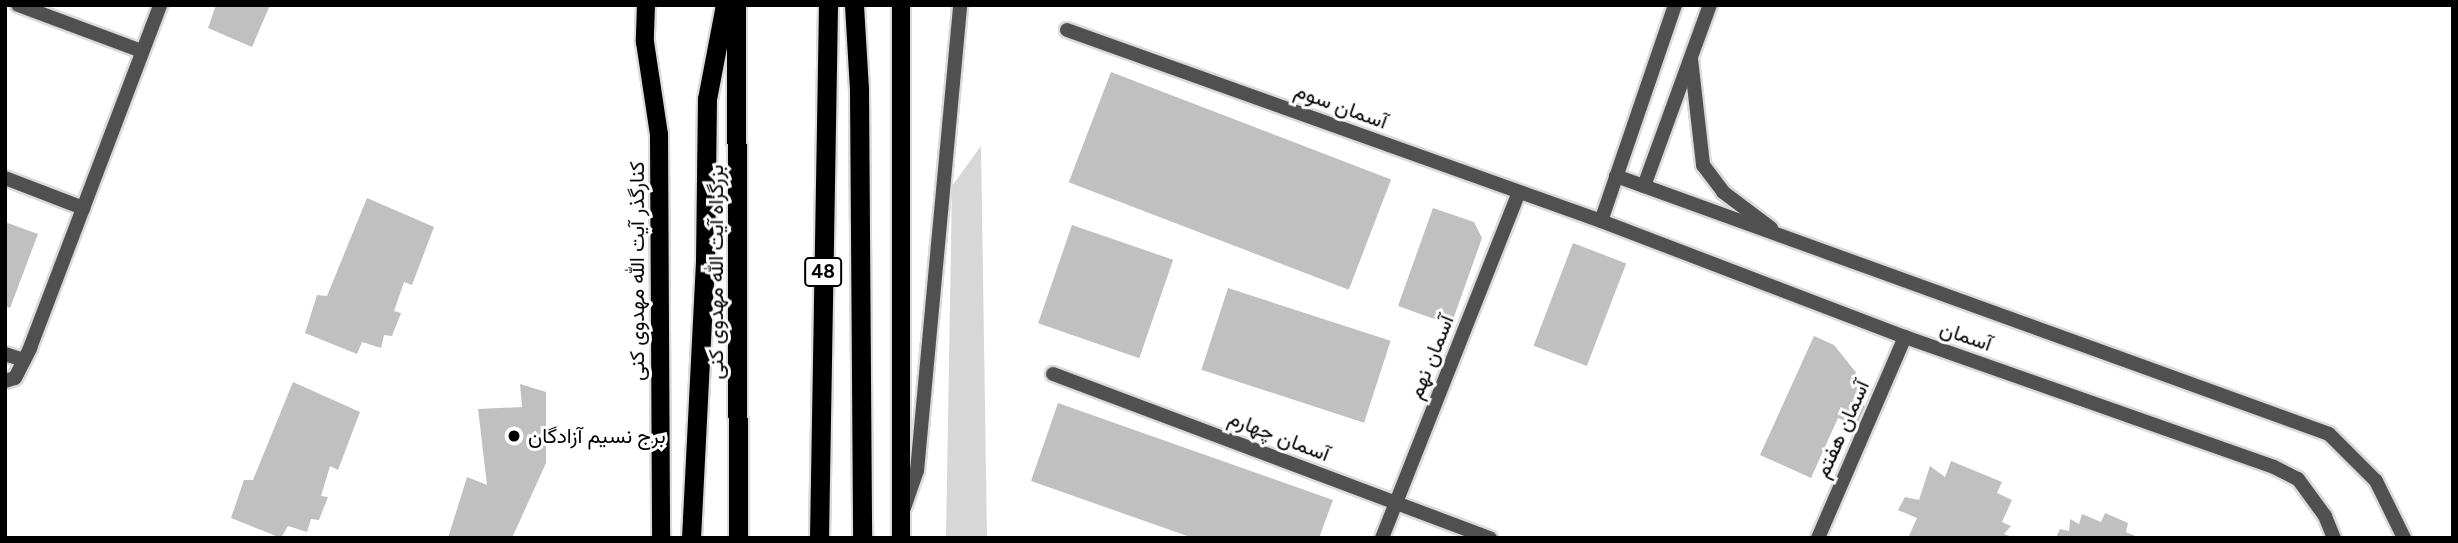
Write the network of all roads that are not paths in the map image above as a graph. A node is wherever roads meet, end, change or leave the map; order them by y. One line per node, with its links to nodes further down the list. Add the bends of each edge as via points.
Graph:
1 (18, 5): 13 (street)
2 (160, 5): 13 (street)
3 (646, 5): 29 (main road, کنارگذر آیت الله مهدوی کنی, via 645,42 659,135)
4 (725, 5): 30 (highway, via 707,99 705,261)
5 (736, 5): 31 (highway, بزرگراه آیت الله مهدوی کنی)
6 (828, 5): 32 (highway, 48)
7 (854, 5): 33 (highway, via 859,89)
8 (901, 5): 28 (main road)
9 (960, 5): 28 (street, via 918,471)
10 (1675, 5): 15 (street)
11 (1710, 5): 14 (street)
12 (1067, 30): 18 (street, آسمان سوم)
13 (142, 51): 19 (street)
14 (1691, 59): 17 (street); 21 (street, via 1703,165 1723,192)
15 (1616, 176): 17 (street, آسمان); 20 (street)
16 (5, 178): 19 (street)
17 (1644, 186): 21 (street, آسمان)
18 (1519, 192): 20 (street, آسمان سوم); 27 (street, آسمان نهم)
19 (83, 208): 24 (street)
20 (1601, 221): 22 (street, آسمان)
21 (1784, 237): 39 (street, آسمان, via 2329,434 2376,481)
22 (1905, 337): 37 (street, آسمان هفتم); 38 (street, آسمان, via 2274,467 2298,480 2325,516)
23 (5, 354): 24 (street)
24 (24, 360): 26 (street, via 15,378)
25 (1053, 374): 27 (street, آسمان چهارم)
26 (5, 381)
27 (1396, 502): 35 (street, آسمان نهم); 36 (street, آسمان چهارم)
28 (901, 515): 34 (main road)
29 (661, 538)
30 (691, 538)
31 (738, 538)
32 (819, 538)
33 (862, 538)
34 (901, 538)
35 (1382, 538)
36 (1490, 538)
37 (1818, 538)
38 (2334, 538)
39 (2404, 538)

